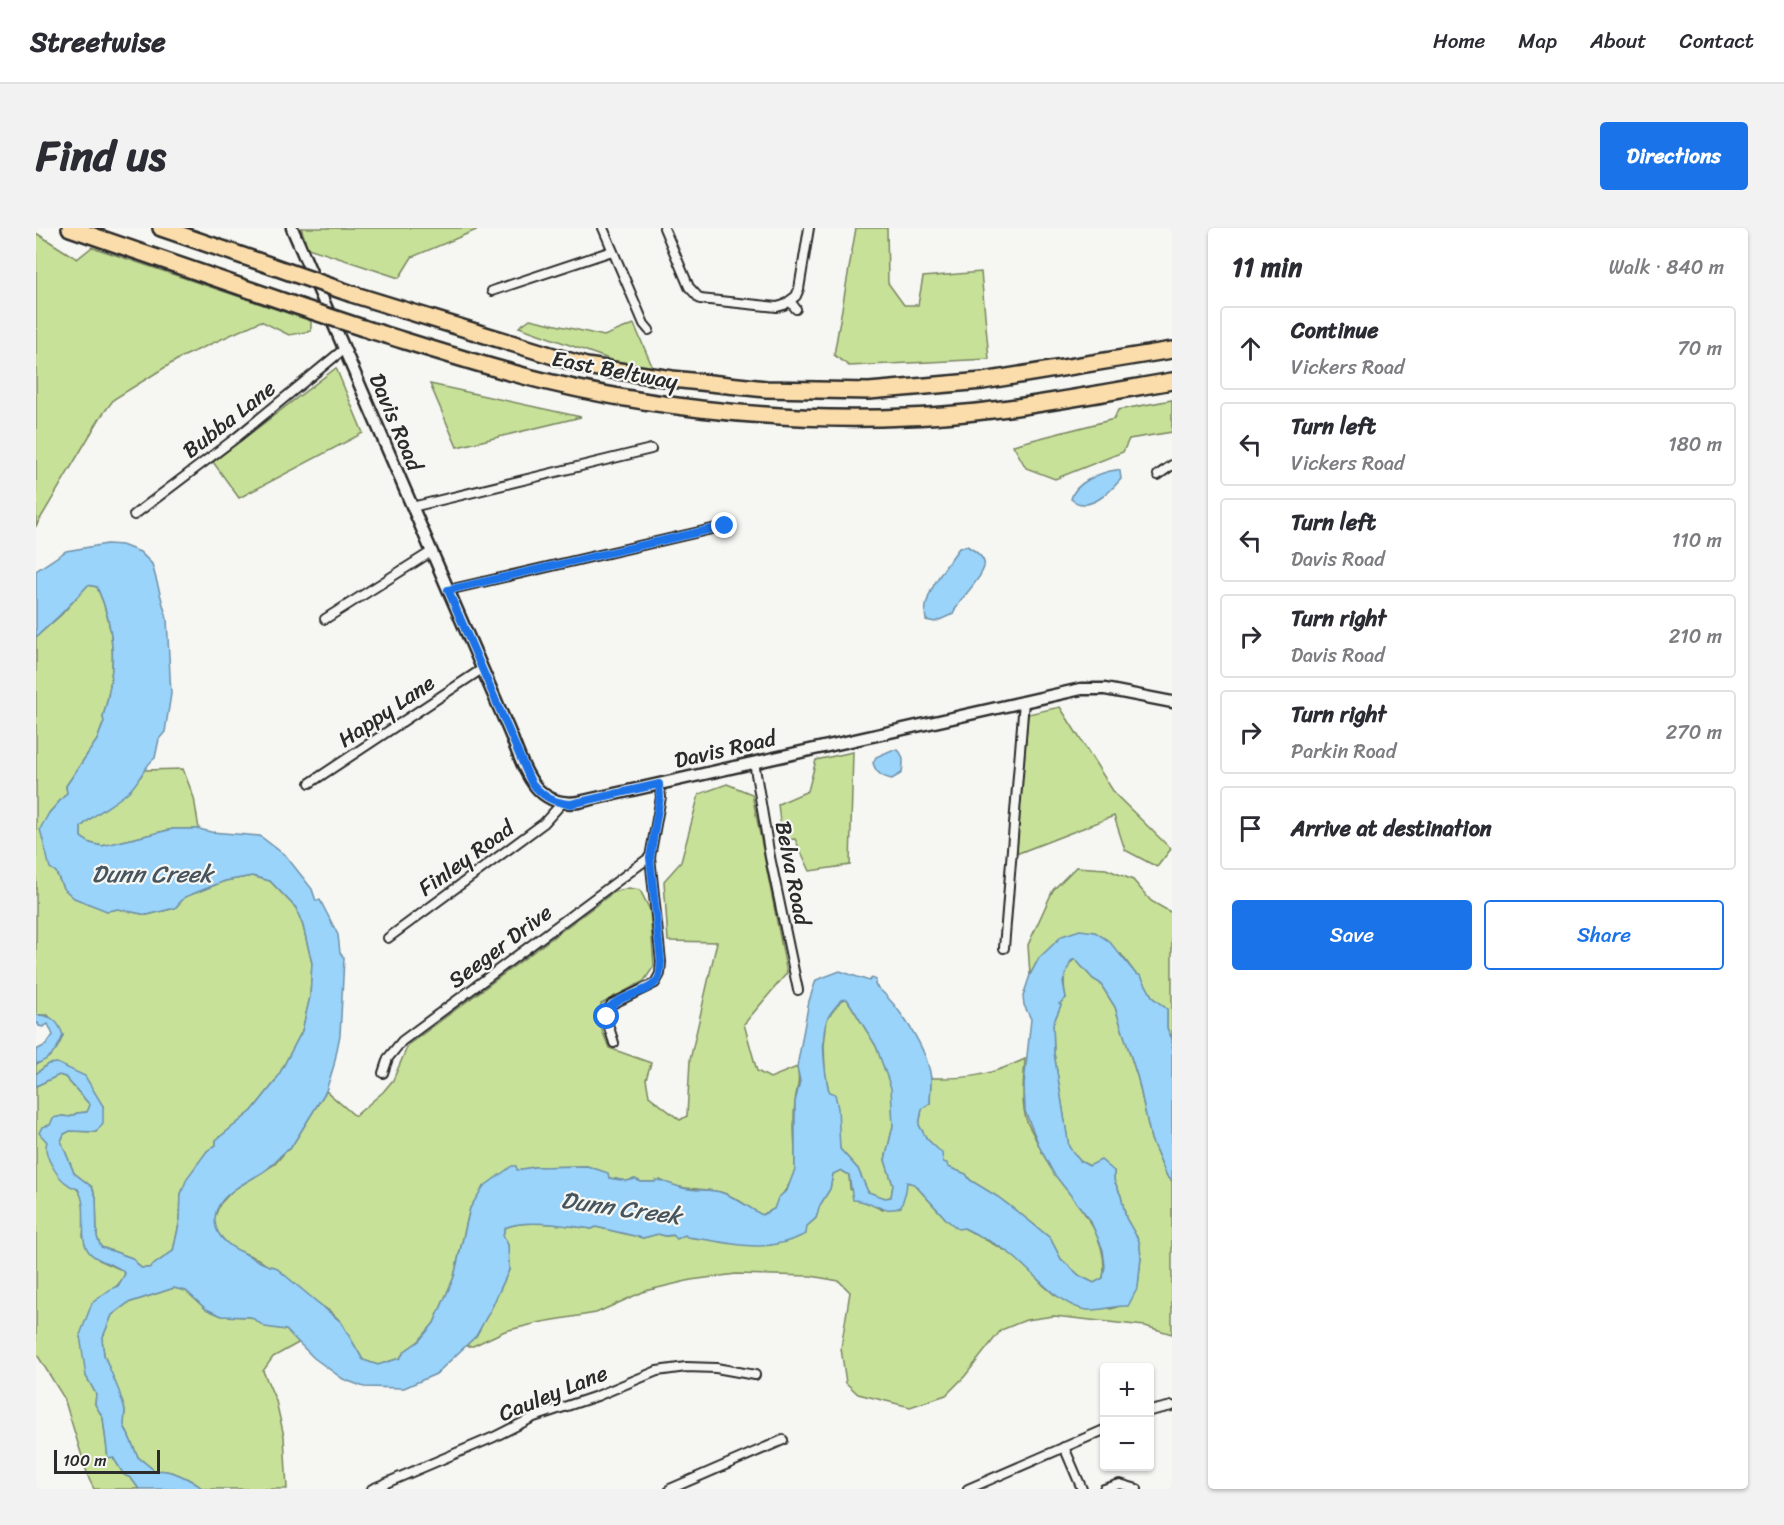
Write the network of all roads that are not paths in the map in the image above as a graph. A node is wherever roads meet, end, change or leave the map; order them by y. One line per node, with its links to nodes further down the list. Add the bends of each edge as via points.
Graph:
1 (70, 228): 14 (highway, East Beltway, bridge, via 363,328 503,371 611,395 717,411 825,418 908,417 998,409)
2 (162, 228): 13 (highway, East Beltway, bridge, via 352,294 586,366 672,379 766,389 869,391 983,381)
3 (292, 228): 12 (street, Davis Road)
4 (603, 228): 7 (street)
5 (664, 228): 9 (street, via 689,286 700,299 777,307)
6 (809, 228): 9 (street, via 799,289)
7 (612, 251): 8 (street); 11 (street)
8 (492, 291)
9 (790, 301): 10 (street)
10 (796, 309)
11 (649, 330)
12 (344, 349): 18 (street, Davis Road); 19 (street, Bubba Lane)
13 (1172, 350)
14 (1172, 381)
15 (651, 449): 18 (street)
16 (1172, 465): 17 (street)
17 (1158, 475)
18 (412, 507): 21 (street, Davis Road)
19 (134, 515)
20 (725, 526): 22 (street)
21 (431, 552): 22 (street, Davis Road); 23 (street)
22 (448, 590): 24 (street, Davis Road)
23 (325, 619)
24 (482, 669): 28 (street, Happy Lane); 30 (street, Davis Road, via 531,782 542,795)
25 (1024, 701): 26 (street, Davis Road, via 1093,687); 27 (street, Davis Road); 33 (street)
26 (1172, 702)
27 (754, 762): 29 (street, Davis Road); 34 (street, Belva Road)
28 (310, 783)
29 (659, 784): 30 (street, Davis Road); 31 (street)
30 (562, 803): 32 (street, Finley Road, via 544,823)
31 (650, 858): 35 (street, via 660,974 655,983 608,1008); 36 (street, Seeger Drive, via 402,1041)
32 (388, 938)
33 (1004, 948)
34 (798, 990)
35 (614, 1042)
36 (382, 1073)
37 (756, 1375): 43 (street, Cauley Lane, via 716,1368 657,1371 534,1417)
38 (1172, 1406): 39 (street)
39 (1154, 1410)
40 (1100, 1432): 42 (street)
41 (783, 1440): 44 (street)
42 (1064, 1447): 45 (street); 46 (street)
43 (372, 1489)
44 (670, 1489)
45 (968, 1489)
46 (1082, 1489)
47 (1104, 1489): 48 (street, via 1120,1484)
48 (1137, 1489)

